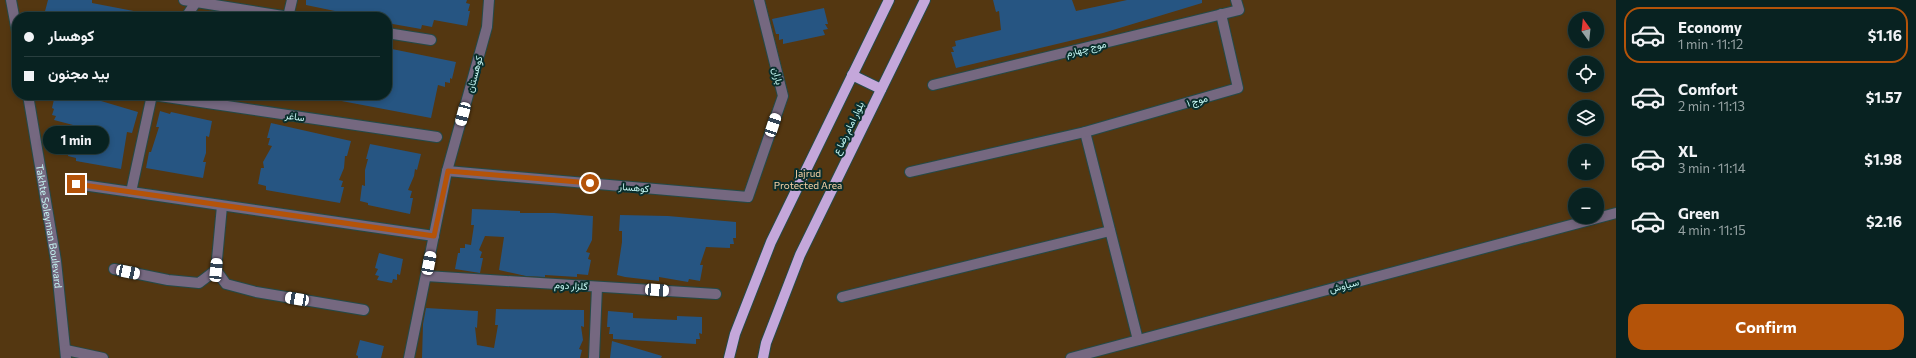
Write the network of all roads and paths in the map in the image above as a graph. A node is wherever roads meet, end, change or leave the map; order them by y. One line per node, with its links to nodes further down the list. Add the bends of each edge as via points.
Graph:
1 (12, 0): 10 (street)
2 (184, 0): 8 (street)
3 (292, 0): 13 (street)
4 (488, 0): 25 (street, کوهستان, via 487,28)
5 (759, 0): 29 (street, باران, via 783,96)
6 (889, 0): 17 (main road, بلوار امام رضا ع)
7 (925, 0): 19 (main road, بلوار امام رضا ع)
8 (196, 2): 11 (street); 12 (street)
9 (1237, 5): 14 (street, موج چهارم)
10 (14, 12)
11 (189, 12)
12 (258, 12)
13 (290, 12)
14 (1221, 14): 18 (street, موج چهارم); 23 (street, موج ۱, via 1238,88)
15 (392, 34): 16 (street)
16 (431, 40)
17 (852, 75): 19 (main road); 46 (main road, بلوار امام رضا ع, via 771,242 735,334)
18 (933, 85)
19 (881, 89): 47 (main road, بلوار امام رضا ع, via 800,255 766,343)
20 (29, 100): 42 (street, Takhte Soleyman Boulevard, via 56,262)
21 (151, 100): 28 (street)
22 (186, 100): 24 (street, ساغر)
23 (1084, 132): 26 (street); 32 (street)
24 (438, 137)
25 (448, 171): 29 (street, کوهسار); 33 (street, کوهستان)
26 (910, 172)
27 (76, 184): 28 (street)
28 (131, 192): 30 (street)
29 (748, 197)
30 (222, 206): 33 (street); 35 (street)
31 (1616, 213): 41 (street, سیاوش)
32 (1110, 231): 39 (street); 41 (street)
33 (434, 236): 36 (street, کوهستان)
34 (114, 269): 35 (street, via 168,280 199,282)
35 (216, 270): 40 (street, via 226,284 256,292)
36 (426, 276): 37 (street, گلزار دوم); 44 (street, کوهستان)
37 (597, 287): 38 (street, گلزار دوم); 45 (street)
38 (716, 294)
39 (842, 297)
40 (364, 310)
41 (1138, 340): 48 (street, سیاوش)
42 (66, 354): 43 (street)
43 (103, 358)
44 (409, 358)
45 (594, 358)
46 (729, 358)
47 (763, 358)
48 (1071, 358)

